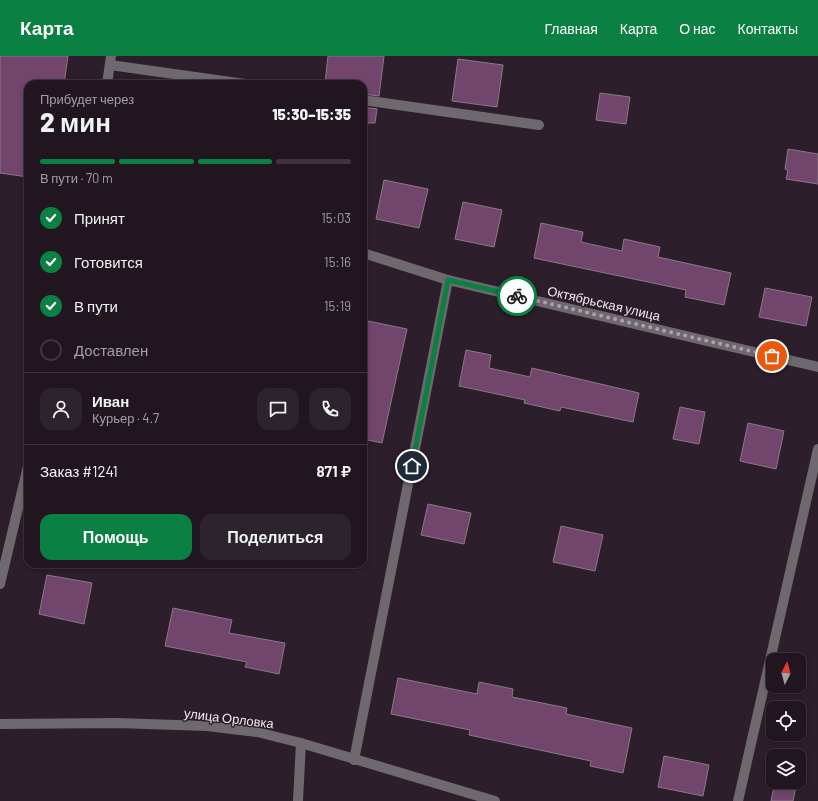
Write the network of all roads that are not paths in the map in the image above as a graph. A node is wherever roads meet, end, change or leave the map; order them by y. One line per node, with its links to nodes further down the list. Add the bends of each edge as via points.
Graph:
1 (110, 61): 2 (street); 3 (street)
2 (108, 80)
3 (222, 80)
4 (367, 101): 5 (street)
5 (539, 125)
6 (367, 254): 7 (street, Октябрьская улица)
7 (448, 280): 8 (street, Октябрьская улица); 14 (street)
8 (818, 367)
9 (818, 449): 17 (street)
10 (24, 483): 11 (street)
11 (0, 584)
12 (0, 724): 13 (street, улица Орловка, via 117,723 207,726 257,732)
13 (301, 743): 14 (street, улица Орловка); 15 (street)
14 (354, 760): 16 (street, улица Орловка)
15 (298, 801)
16 (495, 801)
17 (738, 801)

